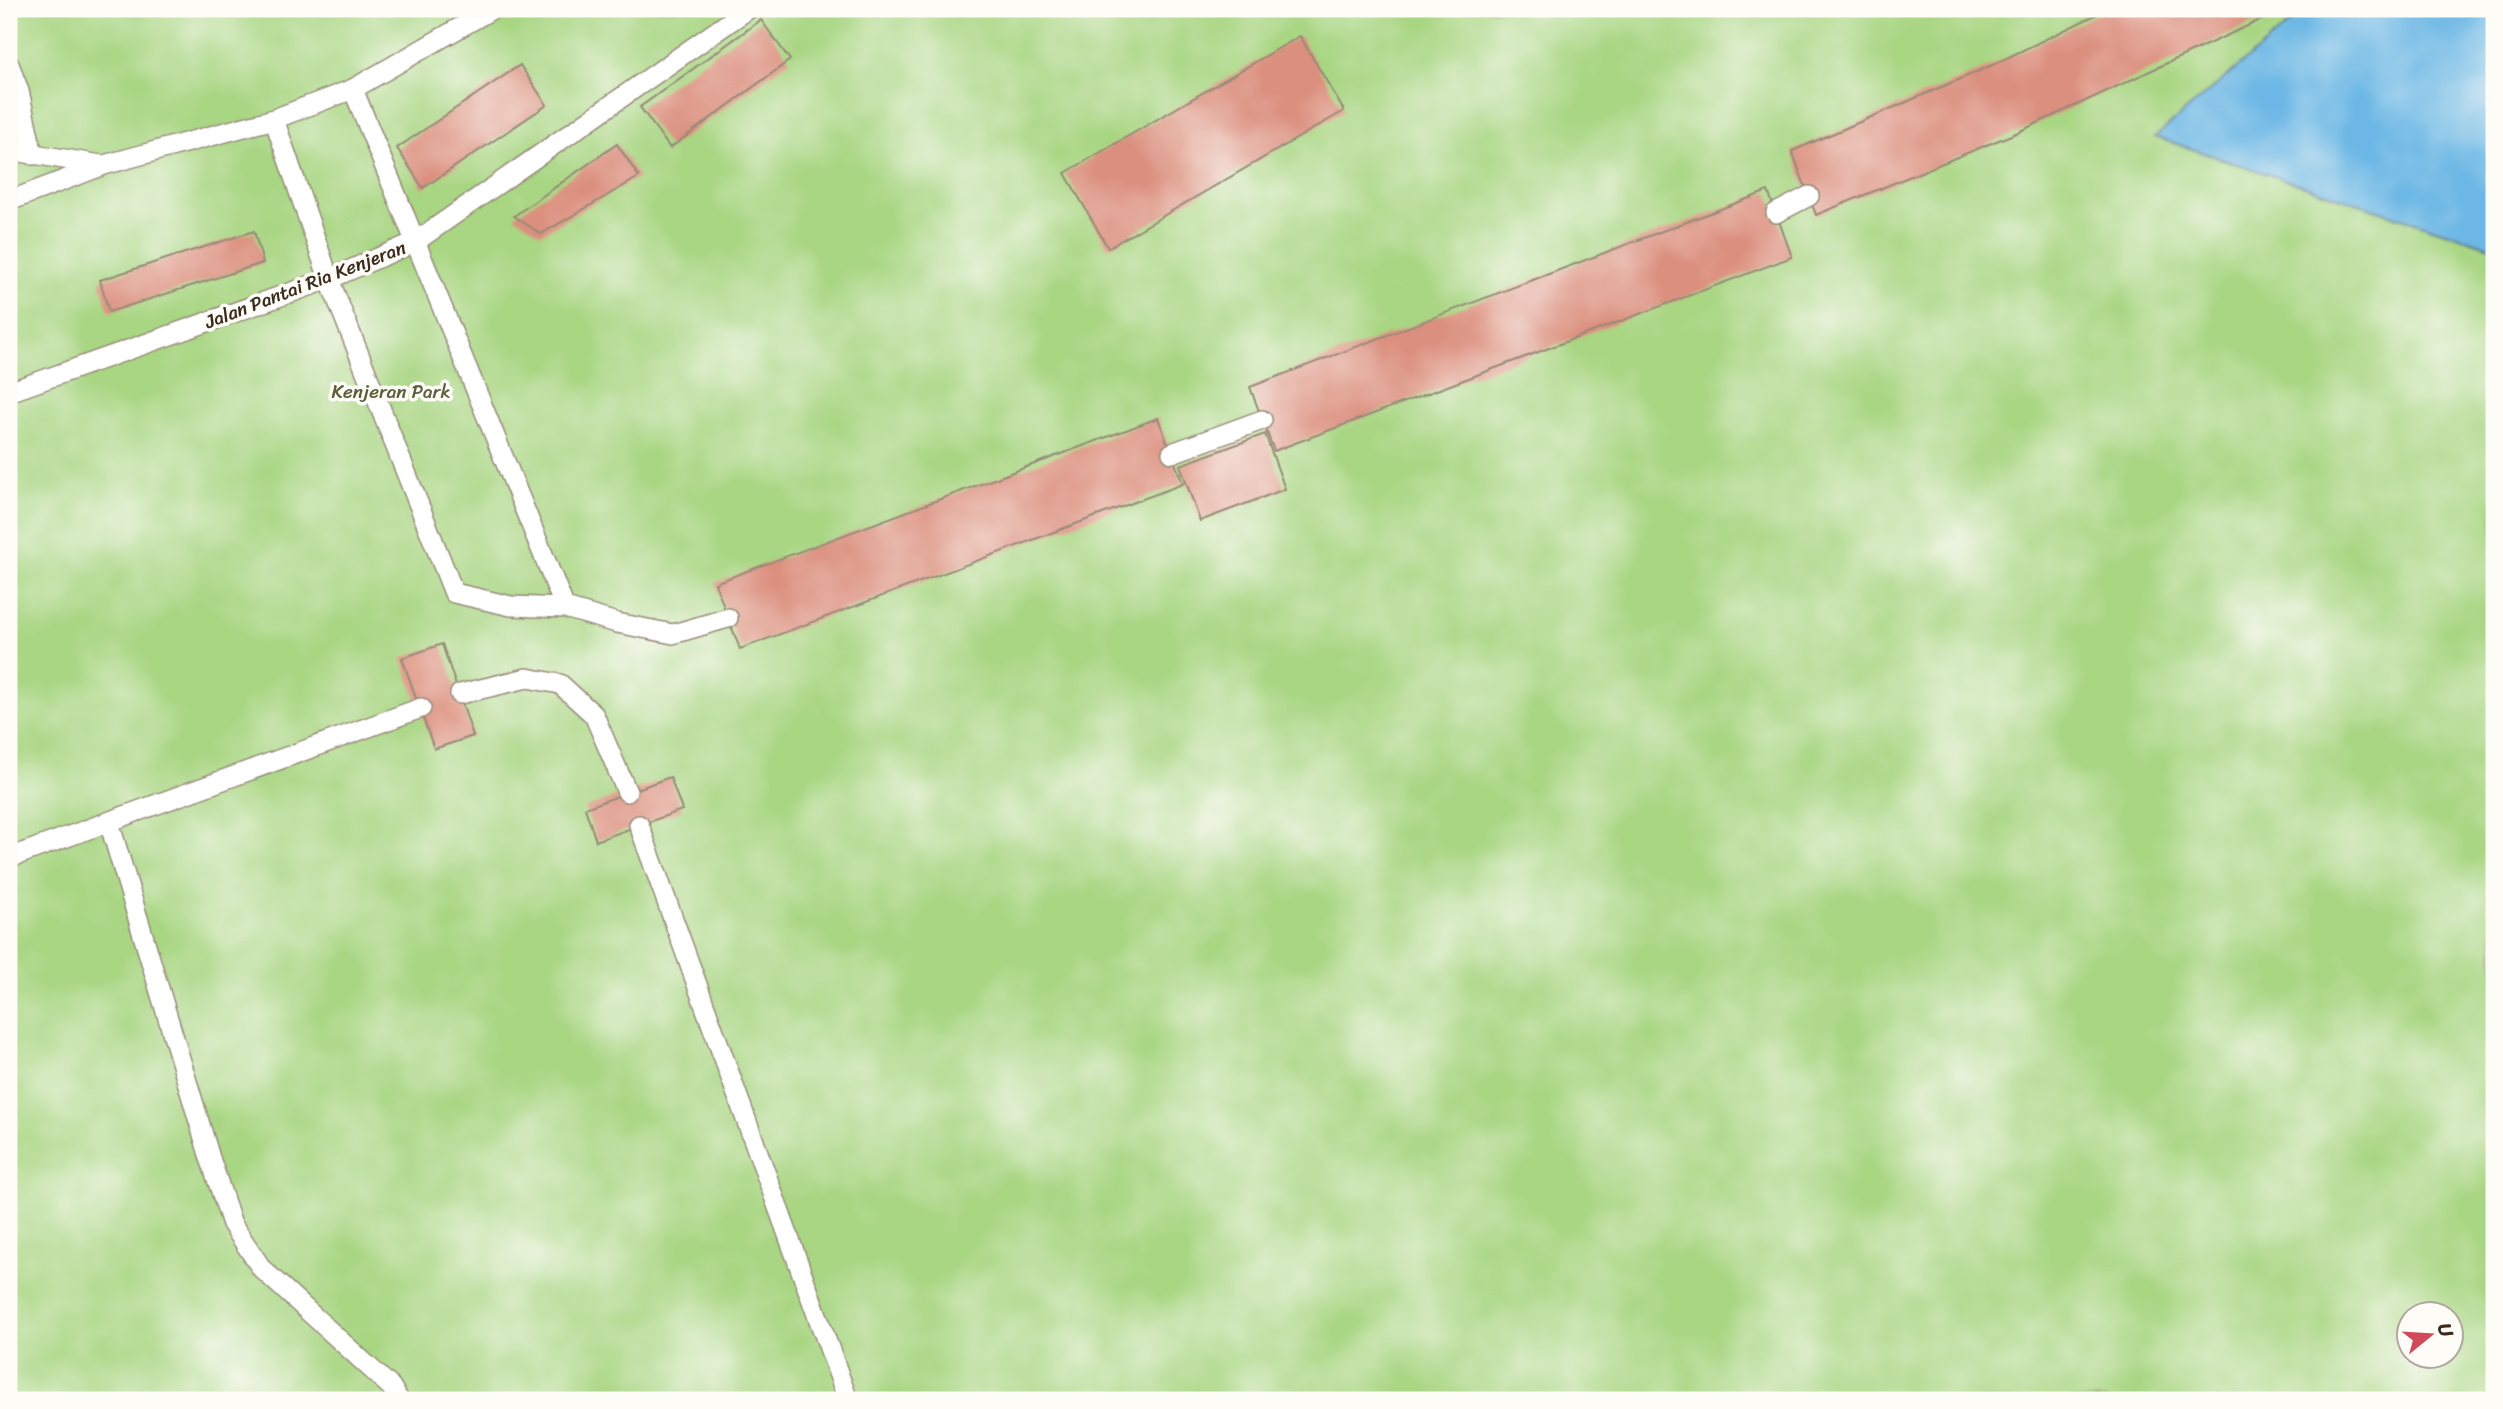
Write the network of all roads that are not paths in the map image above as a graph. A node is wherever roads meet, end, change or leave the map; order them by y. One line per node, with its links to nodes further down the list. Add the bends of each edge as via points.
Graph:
1 (492, 9): 4 (lane)
2 (748, 9): 12 (lane, Jalan Pantai Ria Kenjeran)
3 (9, 64): 7 (lane)
4 (353, 89): 5 (lane); 12 (lane)
5 (274, 119): 8 (lane); 13 (lane)
6 (9, 150): 7 (lane)
7 (33, 155): 8 (lane)
8 (104, 165): 10 (lane)
9 (1810, 196): 11 (lane)
10 (9, 201)
11 (1776, 213)
12 (415, 242): 13 (lane, Jalan Pantai Ria Kenjeran); 17 (lane)
13 (329, 279): 14 (lane, Jalan Pantai Ria Kenjeran); 17 (lane, via 454,593 511,606)
14 (9, 393)
15 (1262, 420): 16 (lane)
16 (1171, 453)
17 (565, 608): 18 (lane, via 673,634)
18 (728, 618)
19 (460, 694): 21 (lane, via 527,678 560,684 594,715)
20 (421, 708): 22 (lane)
21 (627, 792)
22 (109, 822): 24 (lane); 25 (lane, via 232,1224 262,1269 391,1387)
23 (639, 825): 26 (lane)
24 (9, 858)
25 (399, 1400)
26 (848, 1400)

